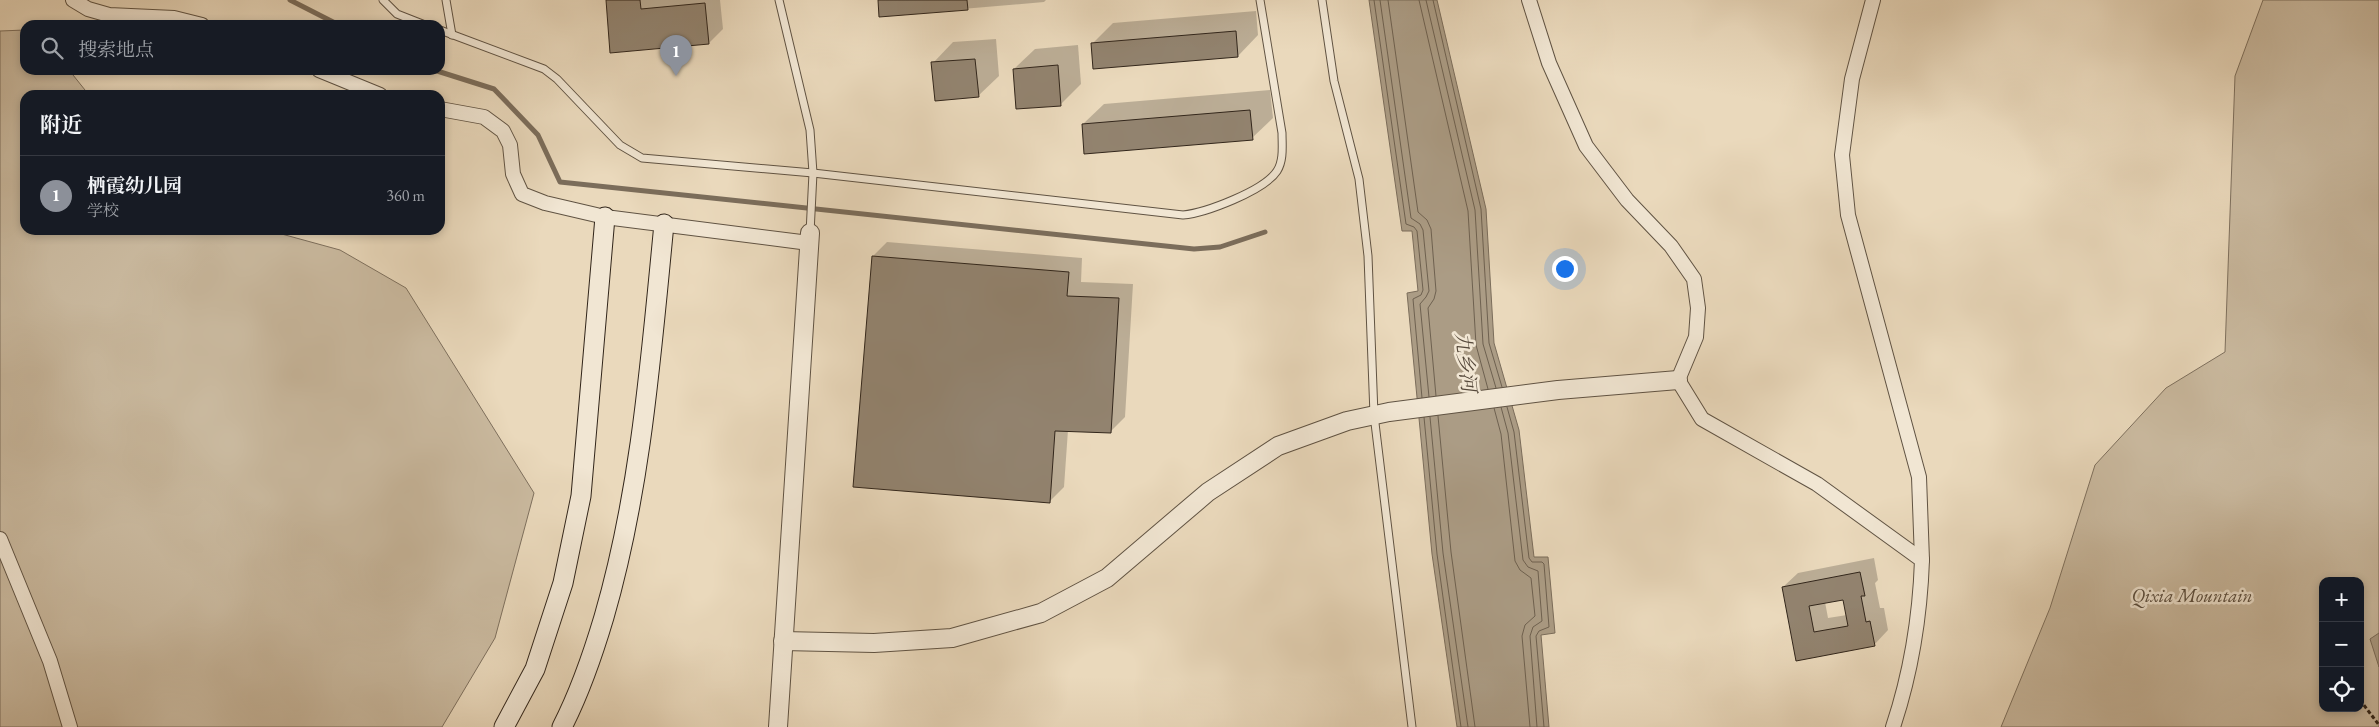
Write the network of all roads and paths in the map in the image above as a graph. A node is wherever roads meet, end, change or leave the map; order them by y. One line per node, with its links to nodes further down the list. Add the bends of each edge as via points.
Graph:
1 (73, 0): 9 (street, via 109,16)
2 (383, 0): 10 (lane, via 397,14)
3 (446, 0): 12 (lane)
4 (779, 0): 16 (lane, via 810,130)
5 (1260, 0): 16 (lane, via 1282,133 1282,155 1277,171 1264,183 1199,213 1182,215)
6 (1322, 0): 21 (lane, via 1334,81 1360,189)
7 (1529, 0): 20 (street, via 1549,63 1586,146 1694,279 1698,308 1696,338)
8 (1873, 0): 23 (street, via 1852,79 1842,155 1848,215 1919,477)
9 (182, 20)
10 (412, 20)
11 (445, 32): 12 (lane)
12 (452, 35): 16 (lane, via 544,69 620,146 642,158)
13 (331, 75): 14 (street)
14 (368, 90)
15 (445, 109): 17 (street, via 484,116 504,131 510,146 513,174 522,194 545,204)
16 (813, 172): 19 (lane)
17 (605, 217): 18 (street); 28 (main road, via 581,496 563,583 535,669)
18 (664, 224): 19 (street); 29 (main road, via 649,377 635,478 617,572 596,642)
19 (810, 238): 24 (street)
20 (1678, 380): 21 (street, via 1558,390); 23 (street, via 1702,418 1817,484)
21 (1382, 413): 24 (street, via 1347,421 1278,446 1208,492 1107,578 1041,613 952,638 874,643); 31 (lane)
22 (0, 539): 27 (street, via 50,662)
23 (1922, 560): 32 (street, via 1921,604 1912,660)
24 (783, 641): 30 (street)
25 (2364, 705): 26 (path)
26 (2379, 725)
27 (70, 727)
28 (504, 727)
29 (562, 727)
30 (778, 727)
31 (1412, 727)
32 (1893, 727)

